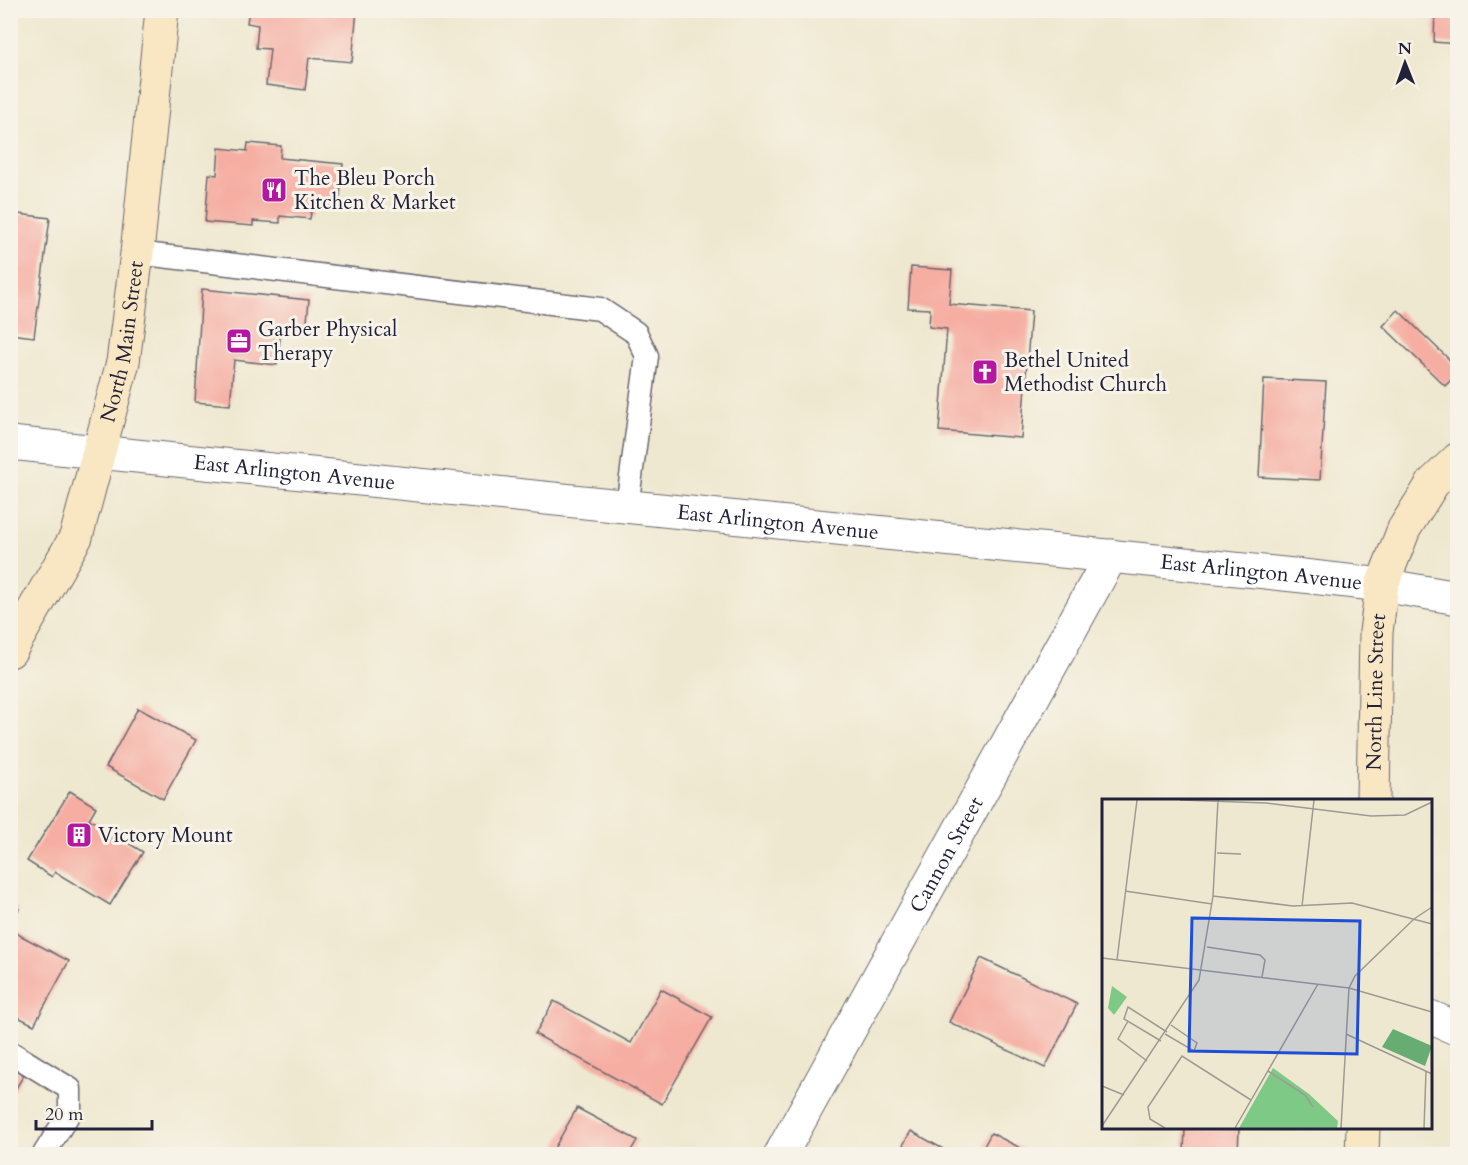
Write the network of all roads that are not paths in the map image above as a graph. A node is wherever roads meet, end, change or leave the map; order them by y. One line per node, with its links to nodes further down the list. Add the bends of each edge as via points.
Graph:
1 (162, 10): 2 (main road, North Main Street)
2 (137, 253): 4 (main road, North Main Street, via 123,362); 6 (lane, via 600,309 636,333 647,356)
3 (10, 443): 4 (street, East Arlington Avenue)
4 (99, 452): 6 (street, East Arlington Avenue); 10 (main road, North Main Street, via 76,537)
5 (1458, 459): 8 (main road, North Line Street, via 1433,483 1404,529)
6 (627, 507): 7 (street, East Arlington Avenue)
7 (1111, 556): 8 (street, East Arlington Avenue); 17 (street, Cannon Street)
8 (1382, 585): 9 (street, East Arlington Avenue); 11 (main road, North Line Street, via 1376,632)
9 (1458, 598)
10 (10, 651)
11 (1372, 799)
12 (1432, 1017): 13 (street)
13 (1458, 1029)
14 (10, 1052): 16 (lane, via 70,1089 70,1112)
15 (1363, 1129): 18 (main road)
16 (44, 1155)
17 (781, 1155)
18 (1362, 1155)

